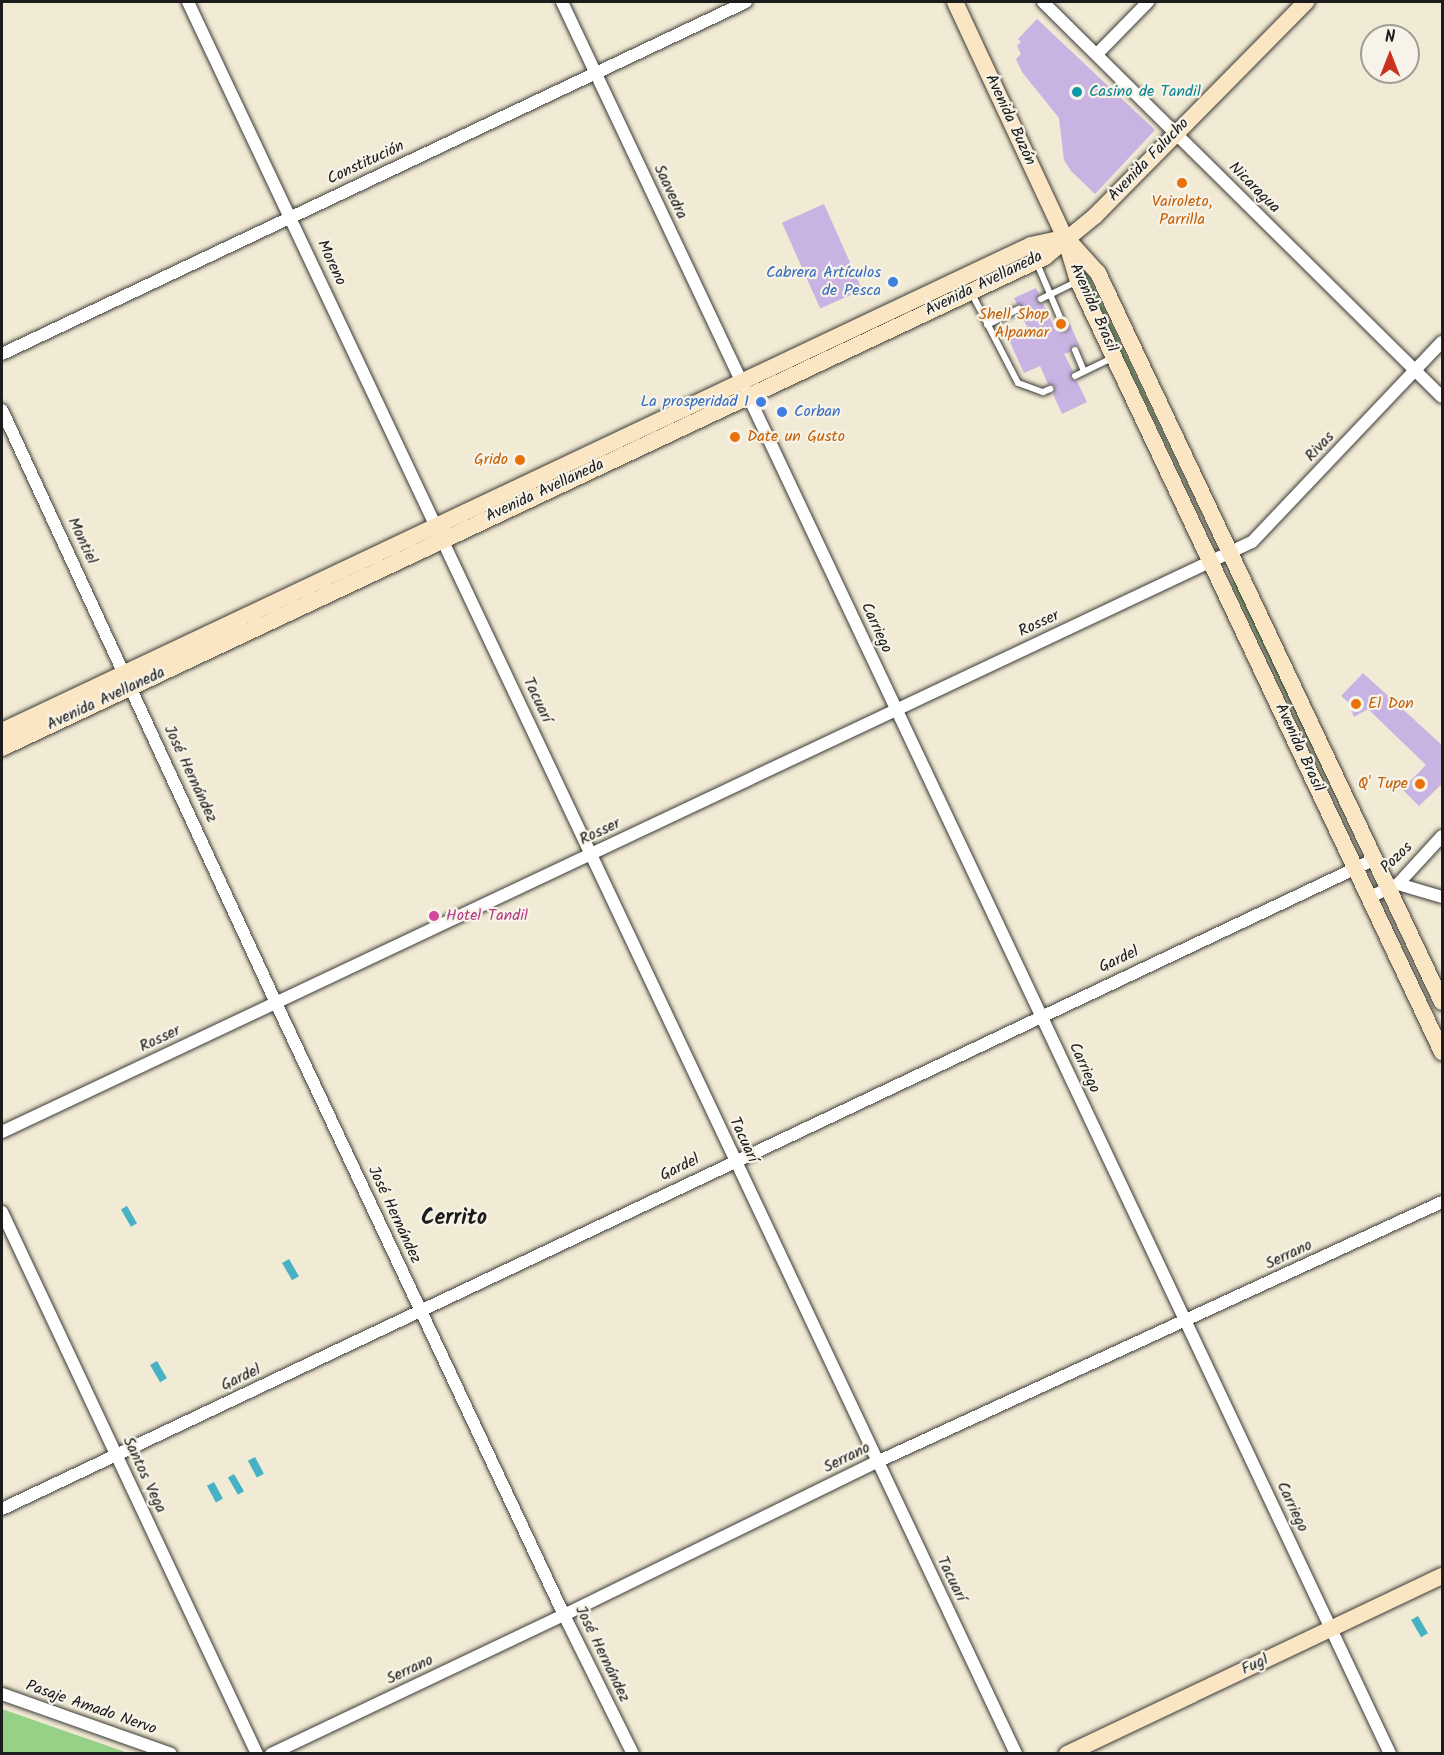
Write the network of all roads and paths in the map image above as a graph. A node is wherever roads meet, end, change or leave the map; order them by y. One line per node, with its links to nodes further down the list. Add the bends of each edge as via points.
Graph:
1 (188, 2): 11 (street, Moreno)
2 (562, 2): 9 (street, Saavedra)
3 (746, 2): 9 (street, Constitución)
4 (955, 2): 12 (main road, Avenida Buzón)
5 (1043, 2): 8 (street, Nicaragua)
6 (1148, 2): 8 (street)
7 (1306, 2): 10 (main road, Avenida Falucho)
8 (1097, 54): 10 (street, Nicaragua)
9 (596, 73): 11 (street, Constitución); 29 (street, Saavedra)
10 (1176, 133): 12 (main road, Avenida Falucho, via 1095,216); 25 (street, Nicaragua)
11 (291, 217): 23 (street, Constitución); 32 (street, Moreno)
12 (1065, 238): 13 (main road, Avenida Avellaneda); 14 (main road, Avenida Brasil); 29 (main road, Avenida Avellaneda, via 1031,245); 33 (main road, Avenida Brasil, via 1098,273)
13 (1036, 261): 15 (main road, Avenida Avellaneda); 16 (lane)
14 (1078, 281): 16 (lane); 24 (main road, Avenida Brasil)
15 (971, 292): 19 (lane); 29 (main road, Avenida Avellaneda)
16 (1050, 294): 17 (lane); 20 (lane)
17 (1041, 299)
18 (1019, 309): 19 (lane)
19 (987, 325): 28 (lane, via 1018,382 1043,393)
20 (1065, 327)
21 (1443, 342): 25 (street, Rivas)
22 (1075, 350): 26 (lane)
23 (2, 354)
24 (1114, 356): 26 (lane); 34 (main road, Avenida Brasil)
25 (1414, 370): 30 (street, Nicaragua); 33 (street, Rivas, via 1258,538)
26 (1084, 371): 27 (lane)
27 (1075, 376)
28 (1050, 388)
29 (745, 389): 32 (main road, Avenida Avellaneda); 36 (street, Carriego)
30 (1443, 397)
31 (2, 410): 35 (street, Montiel)
32 (440, 532): 35 (main road, Avenida Avellaneda); 40 (street, Tacuarí)
33 (1231, 551): 34 (street, Rivas); 41 (main road, Avenida Brasil)
34 (1211, 561): 36 (street, Rosser); 42 (main road, Avenida Brasil)
35 (129, 680): 37 (main road, Avenida Avellaneda); 38 (main road, Avenida Avellaneda); 47 (street, José Hernández)
36 (897, 710): 40 (street, Rosser); 48 (street, Carriego)
37 (2, 731)
38 (2, 748)
39 (1443, 836): 43 (street, Pozos)
40 (591, 854): 47 (street, Rosser); 51 (street, Tacuarí)
41 (1373, 860): 42 (street, Gardel); 43 (main road, Avenida Brasil)
42 (1355, 868): 44 (main road, Avenida Brasil); 48 (street, Gardel)
43 (1394, 886): 44 (street, Pozos); 45 (street); 46 (main road, Avenida Brasil)
44 (1370, 897): 49 (main road, Avenida Brasil)
45 (1443, 897)
46 (1443, 1002)
47 (276, 1003): 50 (street, Rosser); 54 (street, José Hernández)
48 (1041, 1015): 51 (street, Gardel); 55 (street, Carriego)
49 (1443, 1053)
50 (2, 1132)
51 (735, 1160): 54 (street, Gardel); 57 (street, Tacuarí)
52 (1443, 1202): 55 (street, Serrano)
53 (2, 1212): 56 (street, Santos Vega)
54 (421, 1311): 56 (street, Gardel); 60 (street, José Hernández)
55 (1186, 1322): 57 (street, Serrano); 61 (street, Carriego)
56 (116, 1455): 58 (street, Gardel); 64 (street, Santos Vega)
57 (877, 1462): 60 (street, Serrano); 67 (street, Tacuarí)
58 (2, 1509)
59 (1443, 1576): 61 (main road, Fugl)
60 (564, 1615): 65 (street, Serrano); 66 (street, José Hernández)
61 (1331, 1629): 68 (main road, Fugl); 69 (street, Carriego)
62 (2, 1695): 63 (street, Pasaje Amado Nervo)
63 (171, 1754)
64 (257, 1754)
65 (271, 1754)
66 (633, 1754)
67 (1016, 1754)
68 (1066, 1754)
69 (1390, 1754)

